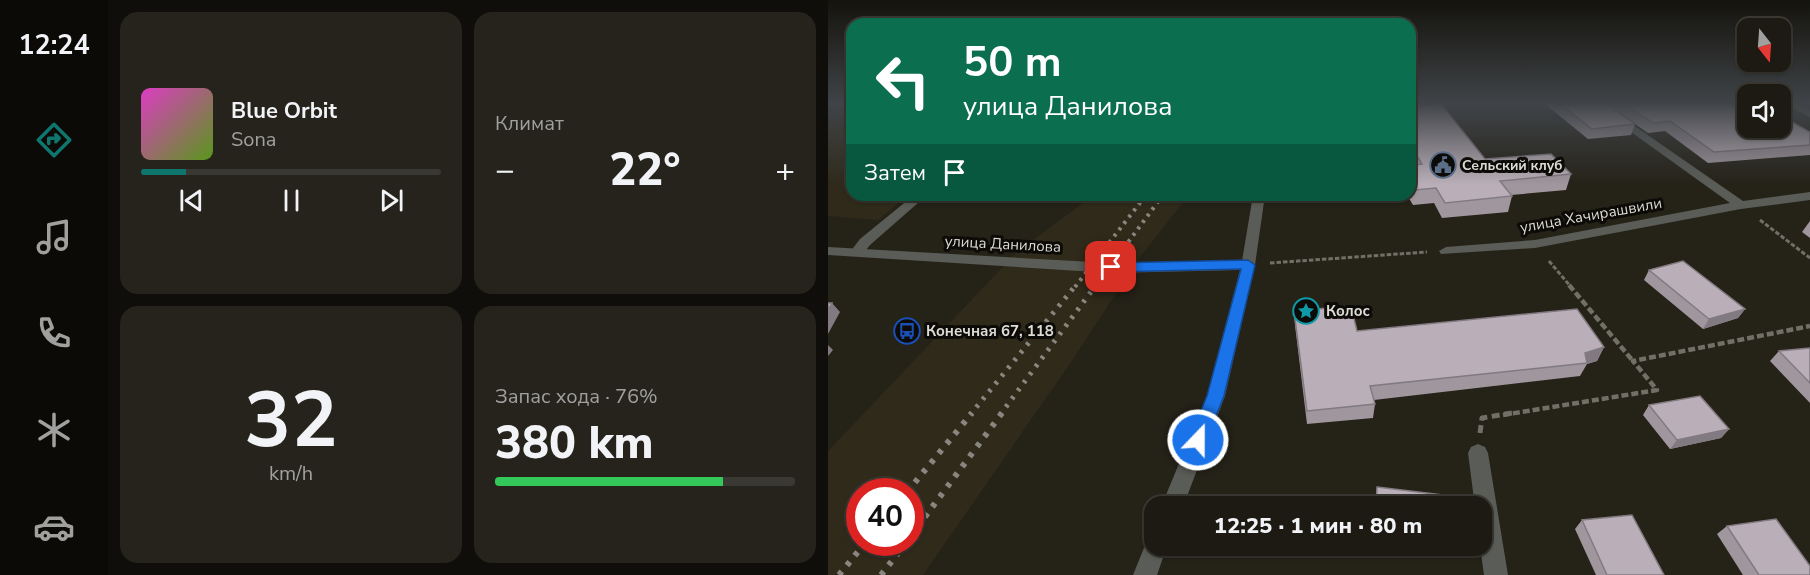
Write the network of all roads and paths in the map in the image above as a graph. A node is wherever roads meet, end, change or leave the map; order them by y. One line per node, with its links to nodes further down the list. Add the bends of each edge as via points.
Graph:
1 (1635, 131): 5 (street)
2 (1810, 196): 5 (street, улица Хачирашвили)
3 (914, 201): 9 (street)
4 (1258, 201): 11 (street)
5 (1741, 205): 6 (street, улица Хачирашвили); 10 (path)
6 (1535, 244): 8 (street, улица Хачирашвили); 13 (path)
7 (828, 251): 9 (street, улица Данилова)
8 (1446, 251): 11 (path)
9 (857, 252): 11 (street, улица Данилова, via 1111,267)
10 (1810, 258)
11 (1248, 265): 15 (street, via 1216,396)
12 (1810, 326): 13 (path)
13 (1633, 361): 14 (path, via 1657,390 1482,418)
14 (1478, 453): 18 (street)
15 (1176, 496)
16 (1152, 556): 17 (street)
17 (1144, 575)
18 (1496, 575)

